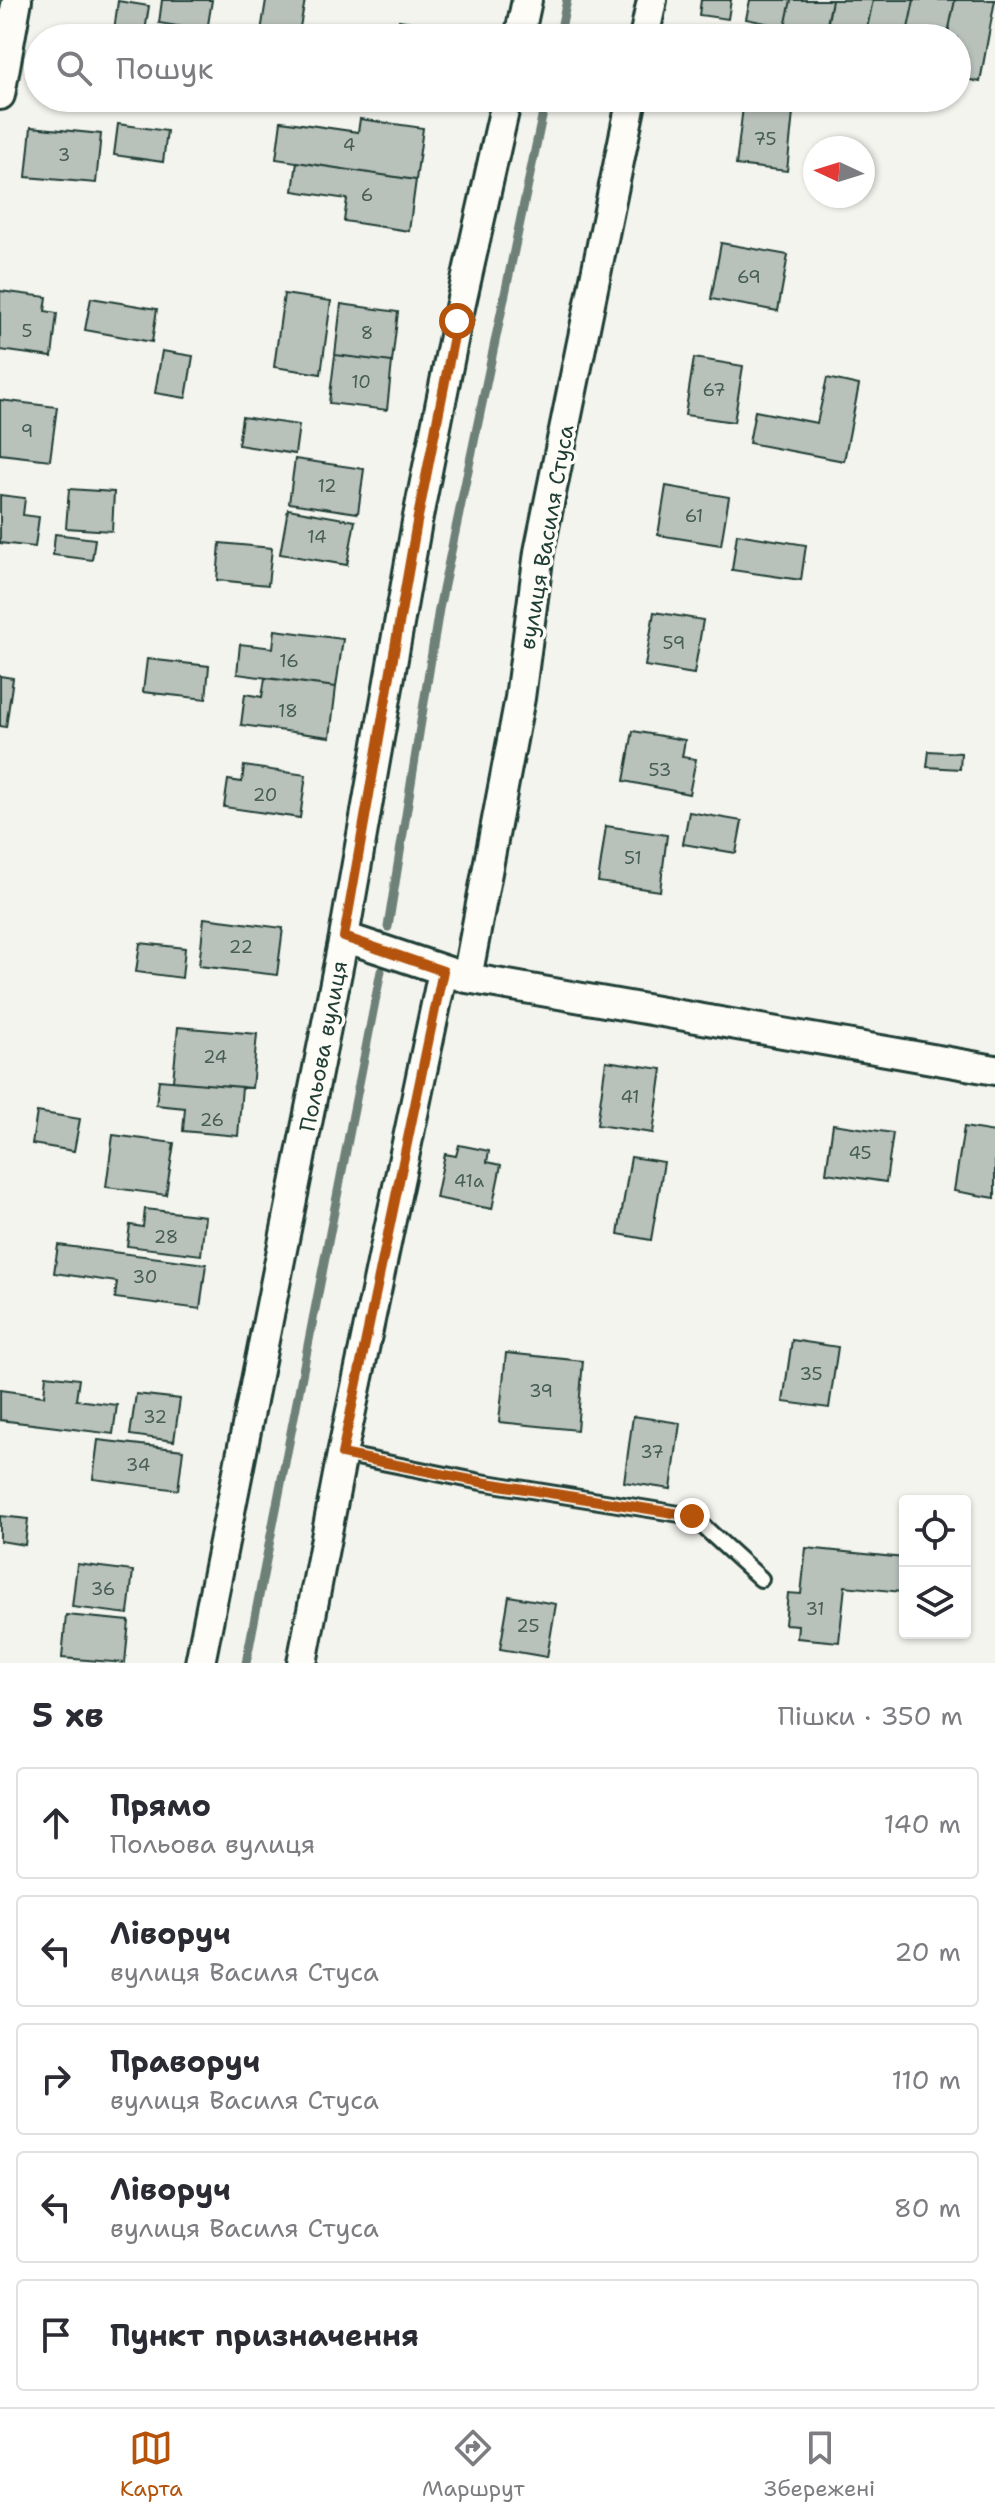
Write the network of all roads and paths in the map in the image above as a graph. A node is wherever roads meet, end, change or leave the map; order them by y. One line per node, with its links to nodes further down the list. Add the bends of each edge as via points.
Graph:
1 (17, 0): 6 (street)
2 (527, 0): 4 (street)
3 (652, 0): 5 (street)
4 (522, 24)
5 (647, 24)
6 (0, 95)
7 (504, 112): 9 (street, Польова вулиця, via 420,507)
8 (629, 112): 10 (street, вулиця Василя Стуса, via 539,552 520,698)
9 (344, 937): 10 (street); 14 (street, Польова вулиця)
10 (455, 974): 11 (street); 12 (street, вулиця Василя Стуса)
11 (995, 1070)
12 (342, 1454): 13 (lane, via 692,1516); 15 (street, вулиця Василя Стуса)
13 (761, 1579)
14 (200, 1663)
15 (302, 1663)

